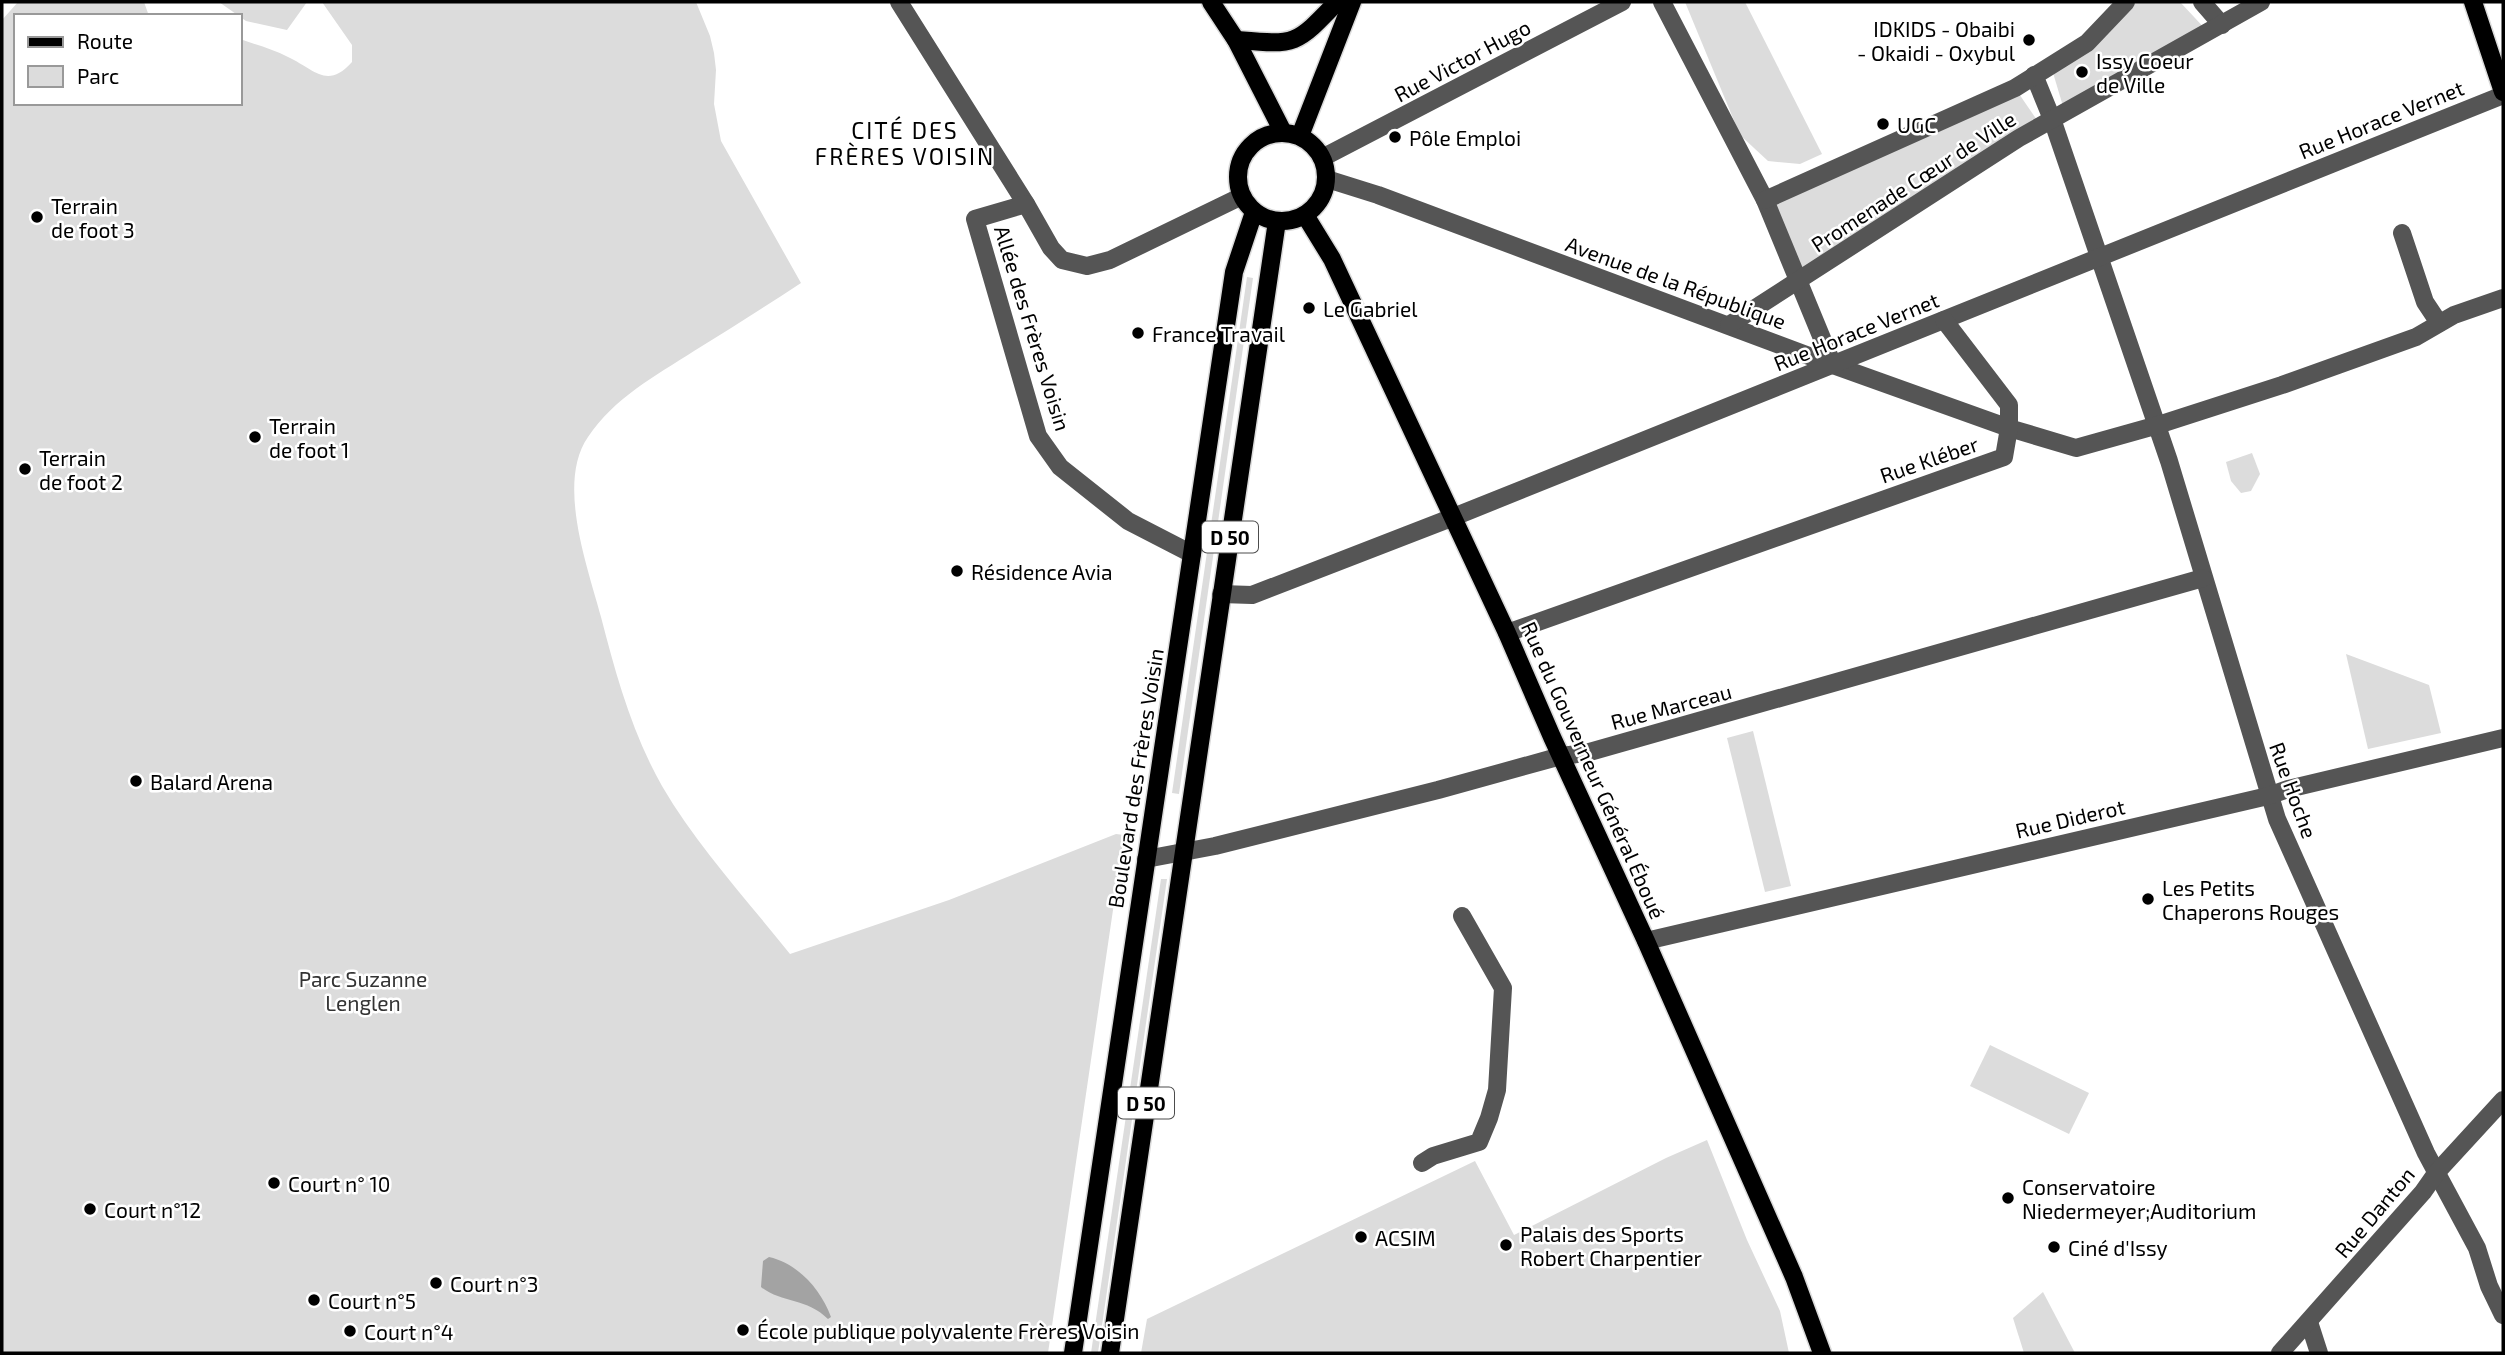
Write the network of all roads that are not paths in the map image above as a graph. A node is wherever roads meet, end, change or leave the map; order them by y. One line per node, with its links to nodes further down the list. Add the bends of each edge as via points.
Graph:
1 (899, 2): 21 (street)
2 (1211, 2): 12 (main road)
3 (1337, 2): 12 (main road, via 1295,40)
4 (1352, 2): 16 (main road)
5 (1622, 2): 17 (street, Rue Victor Hugo)
6 (1662, 2): 20 (street, Promenade Cœur de Ville)
7 (2126, 2): 13 (street, Promenade Cœur de Ville, via 2087,43)
8 (2202, 2): 11 (street)
9 (2261, 2): 11 (street, Promenade Cœur de Ville)
10 (2473, 2): 14 (main road)
11 (2222, 25): 15 (street, Promenade Cœur de Ville)
12 (1236, 40): 16 (main road)
13 (2034, 75): 15 (street); 20 (street, Promenade Cœur de Ville, via 1939,124)
14 (2503, 93): 26 (street, Rue Horace Vernet)
15 (2052, 120): 26 (street); 27 (street, Promenade Cœur de Ville)
16 (1291, 134): 17 (main road, via 1313,144); 19 (main road, via 1265,135 1250,145 1238,169)
17 (1322, 158): 18 (main road)
18 (1327, 179): 23 (main road, via 1324,193); 31 (street, Avenue de la République)
19 (1242, 196): 21 (street, via 1111,260 1087,266 1062,260); 22 (main road)
20 (1765, 200): 27 (street, Promenade Cœur de Ville)
21 (1026, 204): 36 (street, Allée des Frères Voisin, via 975,219 1038,436 1060,467 1128,521)
22 (1254, 212): 24 (main road); 36 (main road, Boulevard des Frères Voisin / D 50, via 1236,263)
23 (1306, 215): 24 (main road); 35 (main road, Rue du Gouverneur Général Éboué, via 1332,259)
24 (1277, 221): 38 (main road, D 50)
25 (2402, 233): 30 (street, via 2425,302)
26 (2101, 257): 29 (street, Rue Horace Vernet); 33 (street, Rue Hoche)
27 (1799, 281): 31 (street, Promenade Cœur de Ville); 32 (street, Promenade Cœur de Ville)
28 (2503, 298): 30 (street)
29 (1944, 320): 32 (street, Rue Horace Vernet); 34 (street, via 2009,405)
30 (2439, 323): 33 (street, via 2416,337)
31 (1729, 326): 32 (street, Avenue de la République)
32 (1833, 365): 34 (street, Avenue de la République); 35 (street, Rue Horace Vernet)
33 (2158, 425): 34 (street, via 2076,448); 37 (street, Rue Hoche)
34 (2009, 428): 39 (street, Rue Kléber, via 2004,457)
35 (1451, 518): 38 (street, Rue Horace Vernet, via 1252,595); 39 (main road, Rue du Gouverneur Général Éboué)
36 (1192, 554): 44 (main road, Boulevard des Frères Voisin / D 50)
37 (2203, 579): 41 (street, Rue Marceau, via 1735,712); 42 (street, Rue Hoche)
38 (1221, 594): 43 (main road, D 50)
39 (1507, 633): 41 (main road, Rue du Gouverneur Général Éboué)
40 (2503, 738): 42 (street, Rue Diderot)
41 (1561, 756): 43 (street, Rue Marceau); 46 (main road, Rue du Gouverneur Général Éboué)
42 (2268, 796): 46 (street, Rue Diderot); 49 (street, Rue Hoche)
43 (1182, 853): 44 (street, Rue Marceau); 53 (main road, D 50)
44 (1146, 859): 52 (main road, Boulevard des Frères Voisin / D 50)
45 (1462, 916): 48 (street, via 1503,988 1497,1090 1479,1142)
46 (1646, 941): 54 (main road, Rue du Gouverneur Général Éboué, via 1794,1277)
47 (2503, 1100): 49 (street, Rue Danton)
48 (1422, 1163)
49 (2437, 1172): 50 (street, Rue Hoche, via 2477,1248); 51 (street, Rue Danton)
50 (2503, 1315)
51 (2309, 1322): 55 (street, Rue Danton); 56 (street)
52 (1073, 1353)
53 (1110, 1353)
54 (1822, 1353)
55 (2280, 1353)
56 (2319, 1353)

